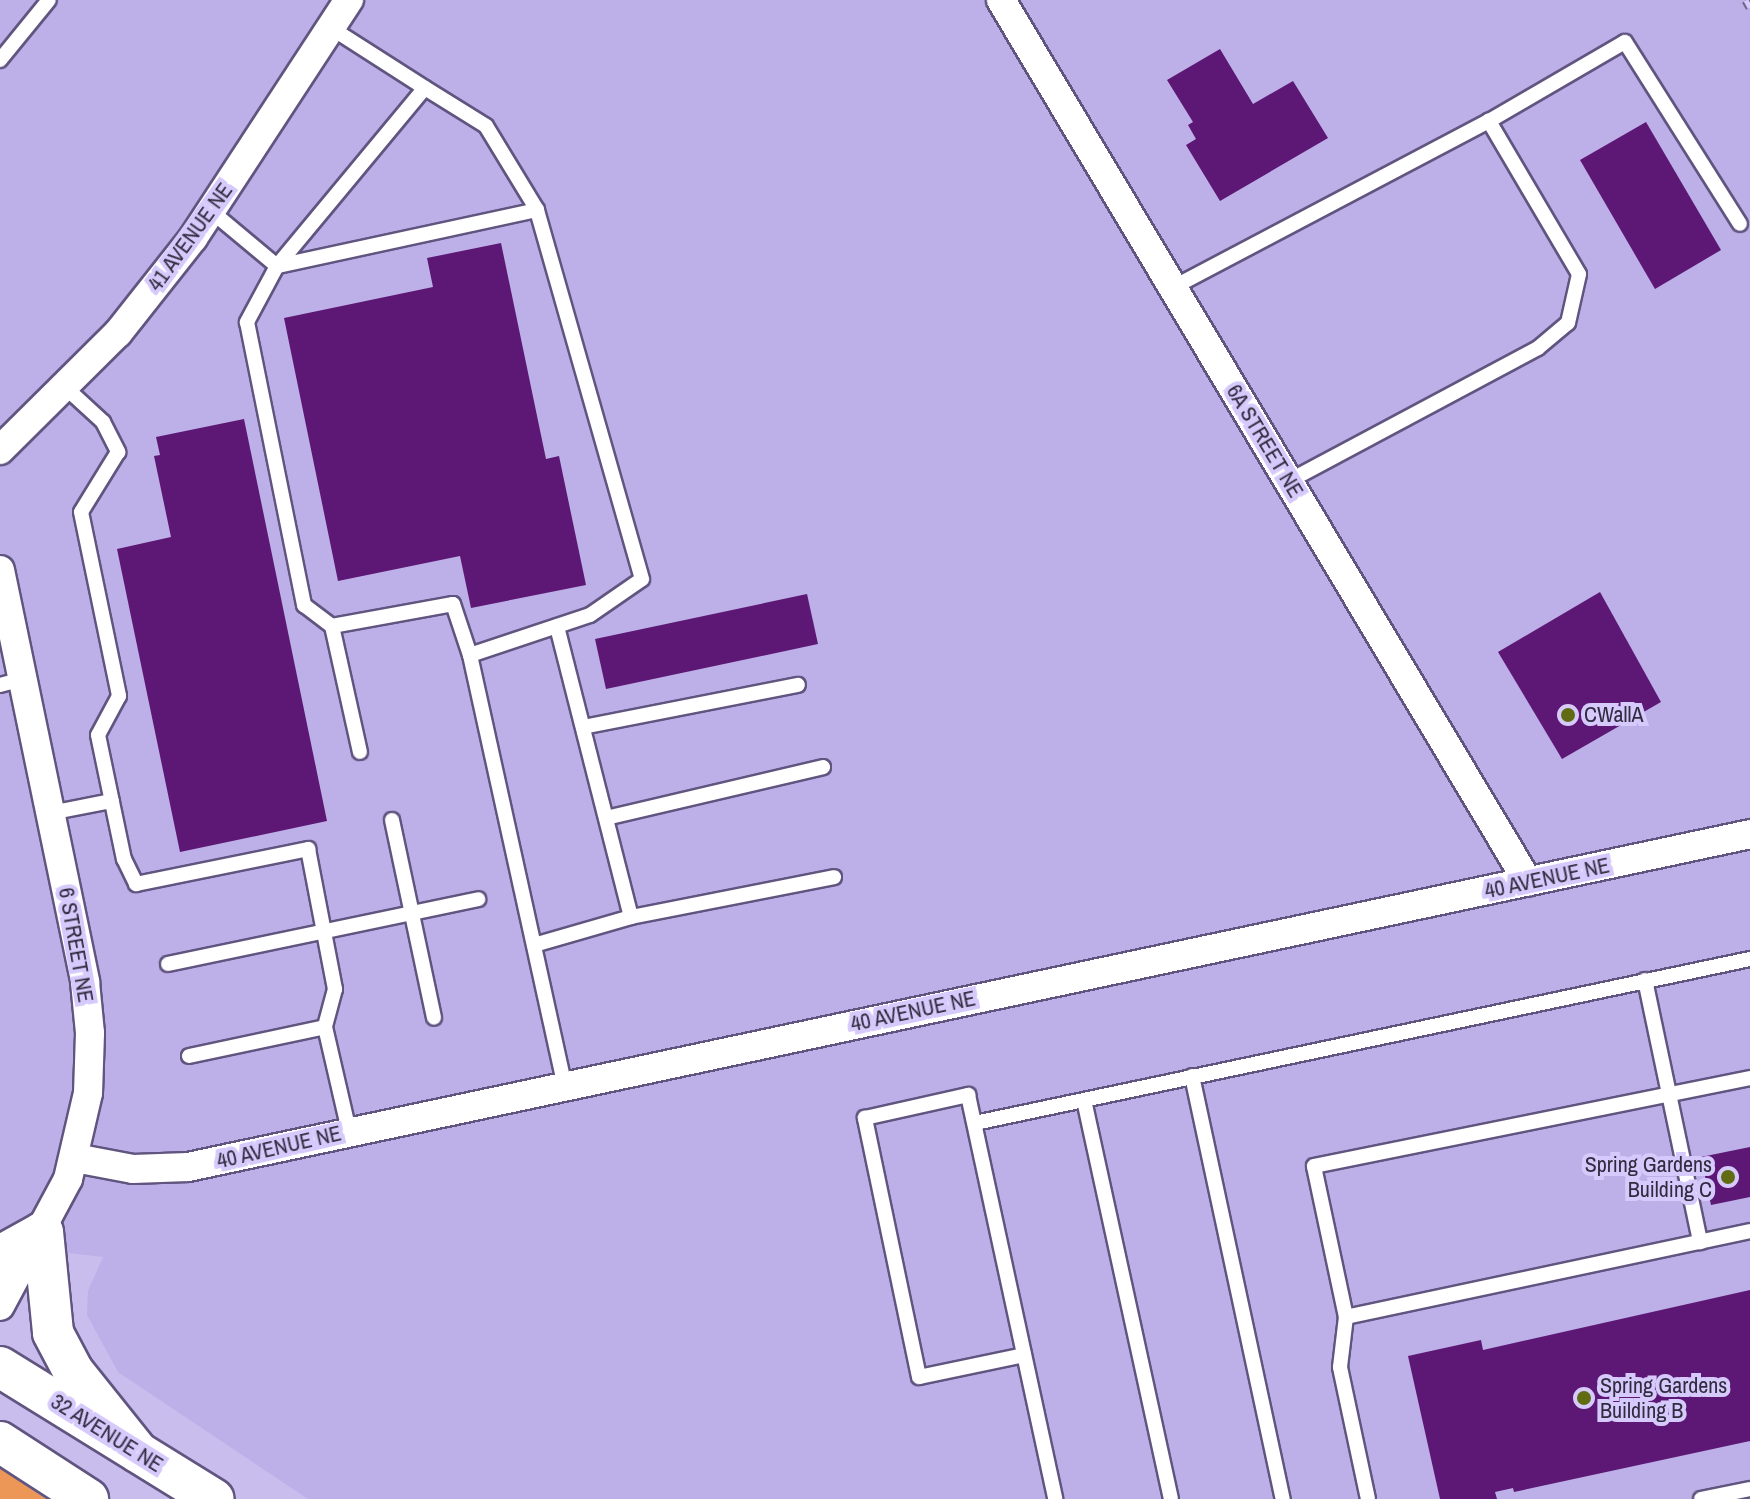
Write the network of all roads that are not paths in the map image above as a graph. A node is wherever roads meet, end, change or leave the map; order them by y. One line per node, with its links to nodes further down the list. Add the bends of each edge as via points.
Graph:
1 (49, 0): 5 (lane)
2 (349, 0): 4 (street, 41 AVENUE NE)
3 (1001, 0): 12 (street, 6A STREET NE)
4 (331, 28): 6 (lane); 9 (street, 41 AVENUE NE)
5 (0, 60)
6 (425, 88): 8 (lane, via 486,126); 11 (lane)
7 (1489, 121): 10 (lane, via 1625,42); 12 (lane); 15 (lane, via 1579,274 1568,323 1538,348)
8 (537, 210): 11 (lane); 18 (lane, via 642,579 590,615)
9 (211, 211): 11 (lane); 13 (street, 41 AVENUE NE, via 118,333)
10 (1740, 224)
11 (277, 266): 17 (lane, via 247,322 304,605)
12 (1172, 288): 15 (street, 6A STREET NE)
13 (65, 387): 14 (street, 41 AVENUE NE); 25 (lane, via 103,422 118,452 81,512 119,696 98,735)
14 (0, 450)
15 (1289, 481): 31 (street, 6A STREET NE)
16 (0, 570): 20 (street, 6 STREET NE)
17 (332, 626): 19 (lane, via 453,604); 23 (lane)
18 (557, 626): 19 (lane); 22 (lane)
19 (470, 655): 36 (lane)
20 (11, 682): 26 (street, 6 STREET NE)
21 (798, 685): 22 (lane)
22 (583, 727): 27 (lane)
23 (360, 752)
24 (823, 767): 27 (lane)
25 (112, 801): 26 (lane); 35 (lane, via 124,859 136,884 308,849)
26 (50, 813): 50 (street, 6 STREET NE, via 85,982 90,1033 88,1093)
27 (606, 818): 34 (lane)
28 (392, 820): 33 (lane)
29 (1750, 834): 31 (street, 40 AVENUE NE)
30 (834, 877): 34 (lane)
31 (1528, 882): 45 (street, 40 AVENUE NE)
32 (478, 899): 33 (lane)
33 (411, 914): 35 (lane); 40 (lane)
34 (631, 917): 36 (lane)
35 (324, 932): 38 (lane); 41 (lane, via 335,989)
36 (534, 945): 45 (lane)
37 (1750, 959): 39 (lane)
38 (168, 964)
39 (1645, 980): 43 (lane); 46 (lane)
40 (434, 1018)
41 (325, 1027): 42 (lane); 49 (lane)
42 (189, 1056)
43 (1192, 1076): 47 (lane); 66 (lane)
44 (1750, 1078): 46 (lane)
45 (564, 1084): 49 (street, 40 AVENUE NE)
46 (1668, 1096): 53 (lane); 56 (lane, via 1314,1166)
47 (1084, 1100): 48 (lane); 65 (lane)
48 (975, 1123): 57 (lane); 57 (lane, via 968,1095 865,1118 919,1377)
49 (349, 1131): 50 (street, 40 AVENUE NE, via 188,1167 133,1169)
50 (75, 1158): 52 (street, 6 STREET NE)
51 (1750, 1231): 53 (lane)
52 (43, 1232): 54 (main road); 55 (street, 6 STREET NE); 60 (main road, via 53,1333 73,1371)
53 (1700, 1242): 56 (lane)
54 (0, 1256)
55 (0, 1306)
56 (1346, 1317): 67 (lane, via 1340,1367)
57 (1024, 1355): 64 (lane)
58 (0, 1367): 60 (main road, 32 AVENUE NE)
59 (0, 1442): 62 (main road)
60 (138, 1452): 63 (main road, 32 AVENUE NE)
61 (1750, 1489): 68 (lane)
62 (88, 1499)
63 (214, 1499)
64 (1055, 1499)
65 (1171, 1499)
66 (1283, 1499)
67 (1368, 1499)
68 (1701, 1499)

